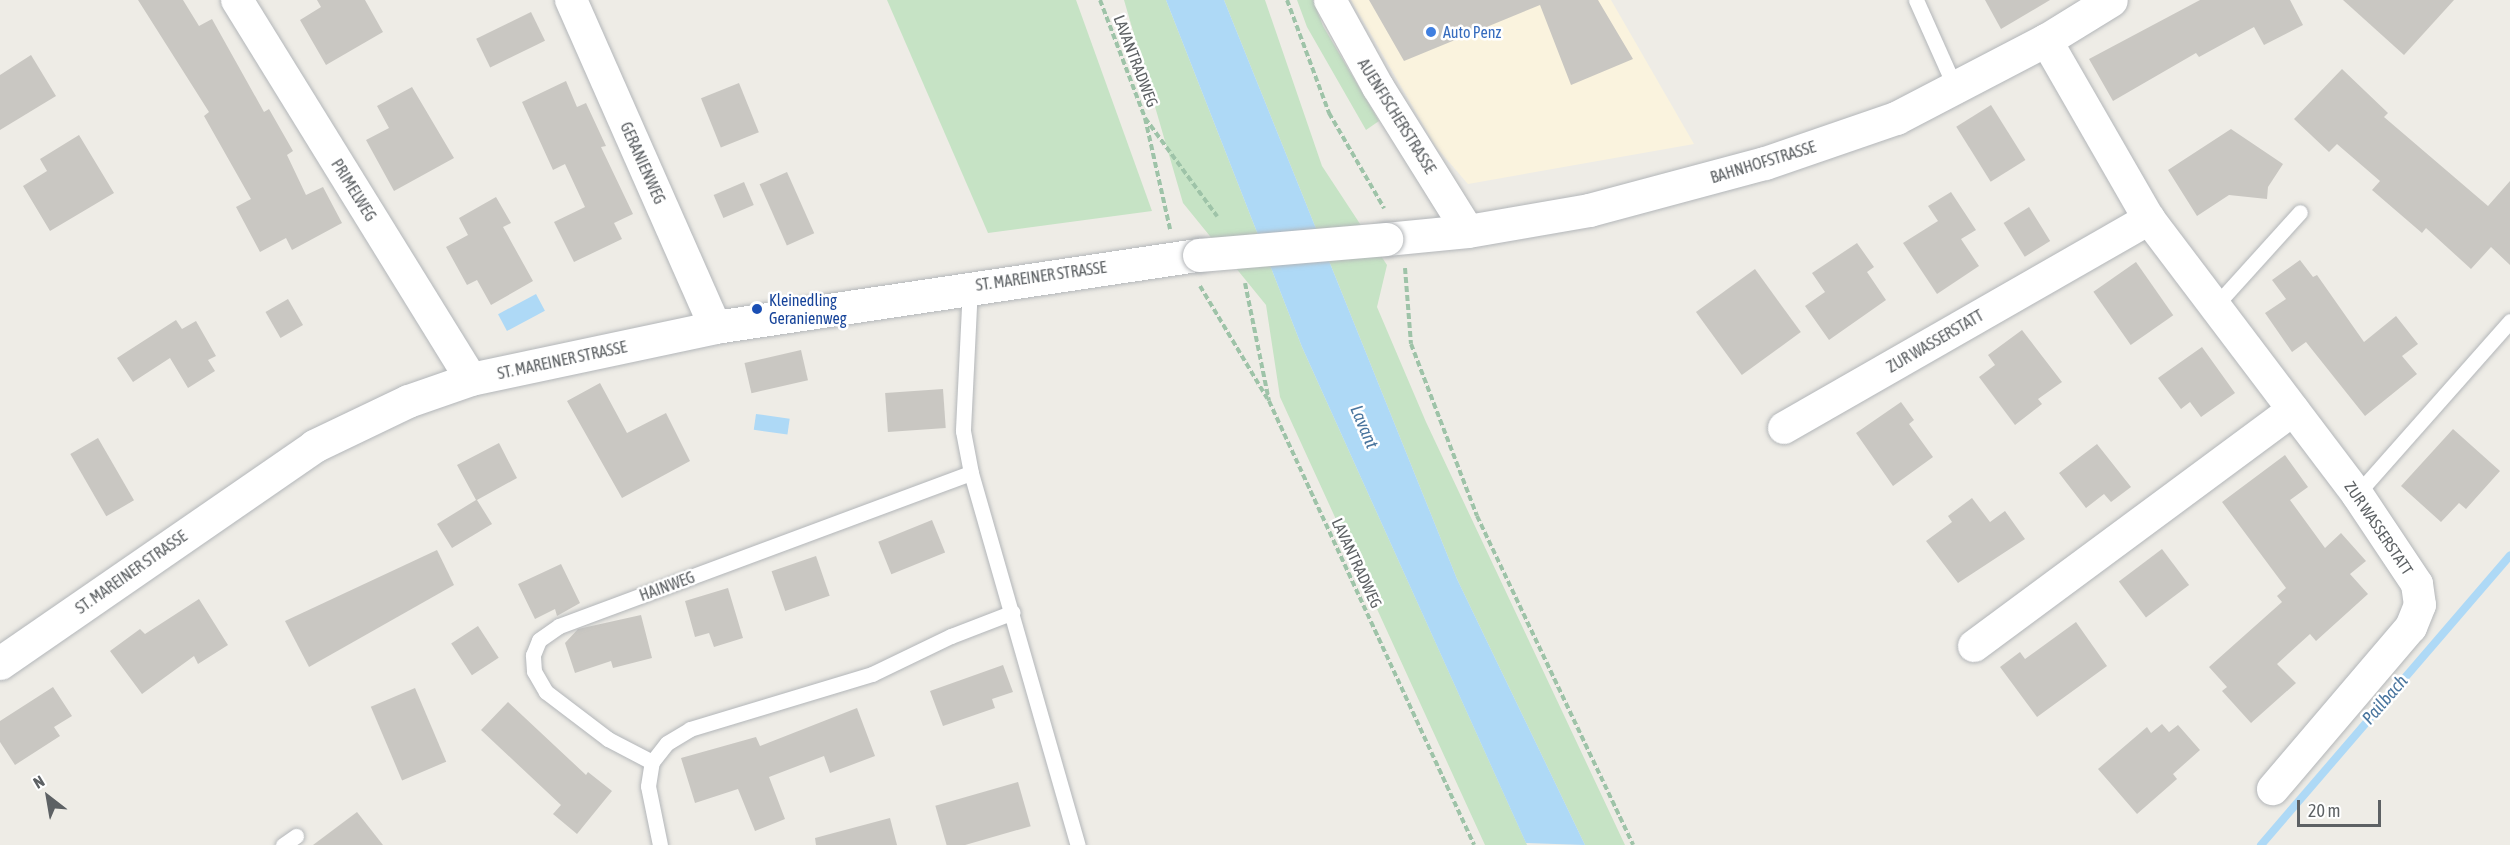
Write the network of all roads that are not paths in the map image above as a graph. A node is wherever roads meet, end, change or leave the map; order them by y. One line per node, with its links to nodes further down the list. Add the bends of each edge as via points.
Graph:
1 (237, 0): 16 (street, PRIMELWEG)
2 (571, 0): 15 (street, GERANIENWEG)
3 (1330, 0): 10 (street, AUENFISCHERSTRASSE, via 1378,87)
4 (1916, 0): 7 (lane)
5 (2111, 0): 6 (street, BAHNHOFSTRASSE)
6 (2046, 40): 7 (street, BAHNHOFSTRASSE); 9 (street, ZUR WASSERSTATT)
7 (1955, 87): 10 (street, BAHNHOFSTRASSE, via 1896,118 1765,163 1589,210)
8 (2300, 212): 13 (lane)
9 (2149, 219): 13 (street, ZUR WASSERSTATT); 18 (street, ZUR WASSERSTATT)
10 (1468, 231): 11 (street, BAHNHOFSTRASSE)
11 (1394, 238): 12 (street, ST. MAREINER STRASSE, bridge, via 1199,255)
12 (970, 286): 15 (street, ST. MAREINER STRASSE); 19 (lane, via 963,430)
13 (2216, 305): 17 (street, ZUR WASSERSTATT)
14 (2510, 321): 20 (lane)
15 (715, 327): 16 (street, ST. MAREINER STRASSE)
16 (471, 379): 23 (street, ST. MAREINER STRASSE, via 408,401 314,446)
17 (2293, 410): 20 (street, ZUR WASSERSTATT); 22 (street)
18 (1784, 428)
19 (971, 473): 21 (lane); 24 (lane, HAINWEG, via 559,626 539,640 533,654 534,671 546,692 608,739)
20 (2357, 494): 25 (street, ZUR WASSERSTATT, via 2417,584 2420,606 2411,627)
21 (1013, 612): 24 (lane, via 872,674 690,729 667,743); 27 (lane)
22 (1974, 646)
23 (0, 663)
24 (652, 762): 26 (lane, via 648,786)
25 (2273, 789)
26 (660, 845)
27 (1078, 845)

